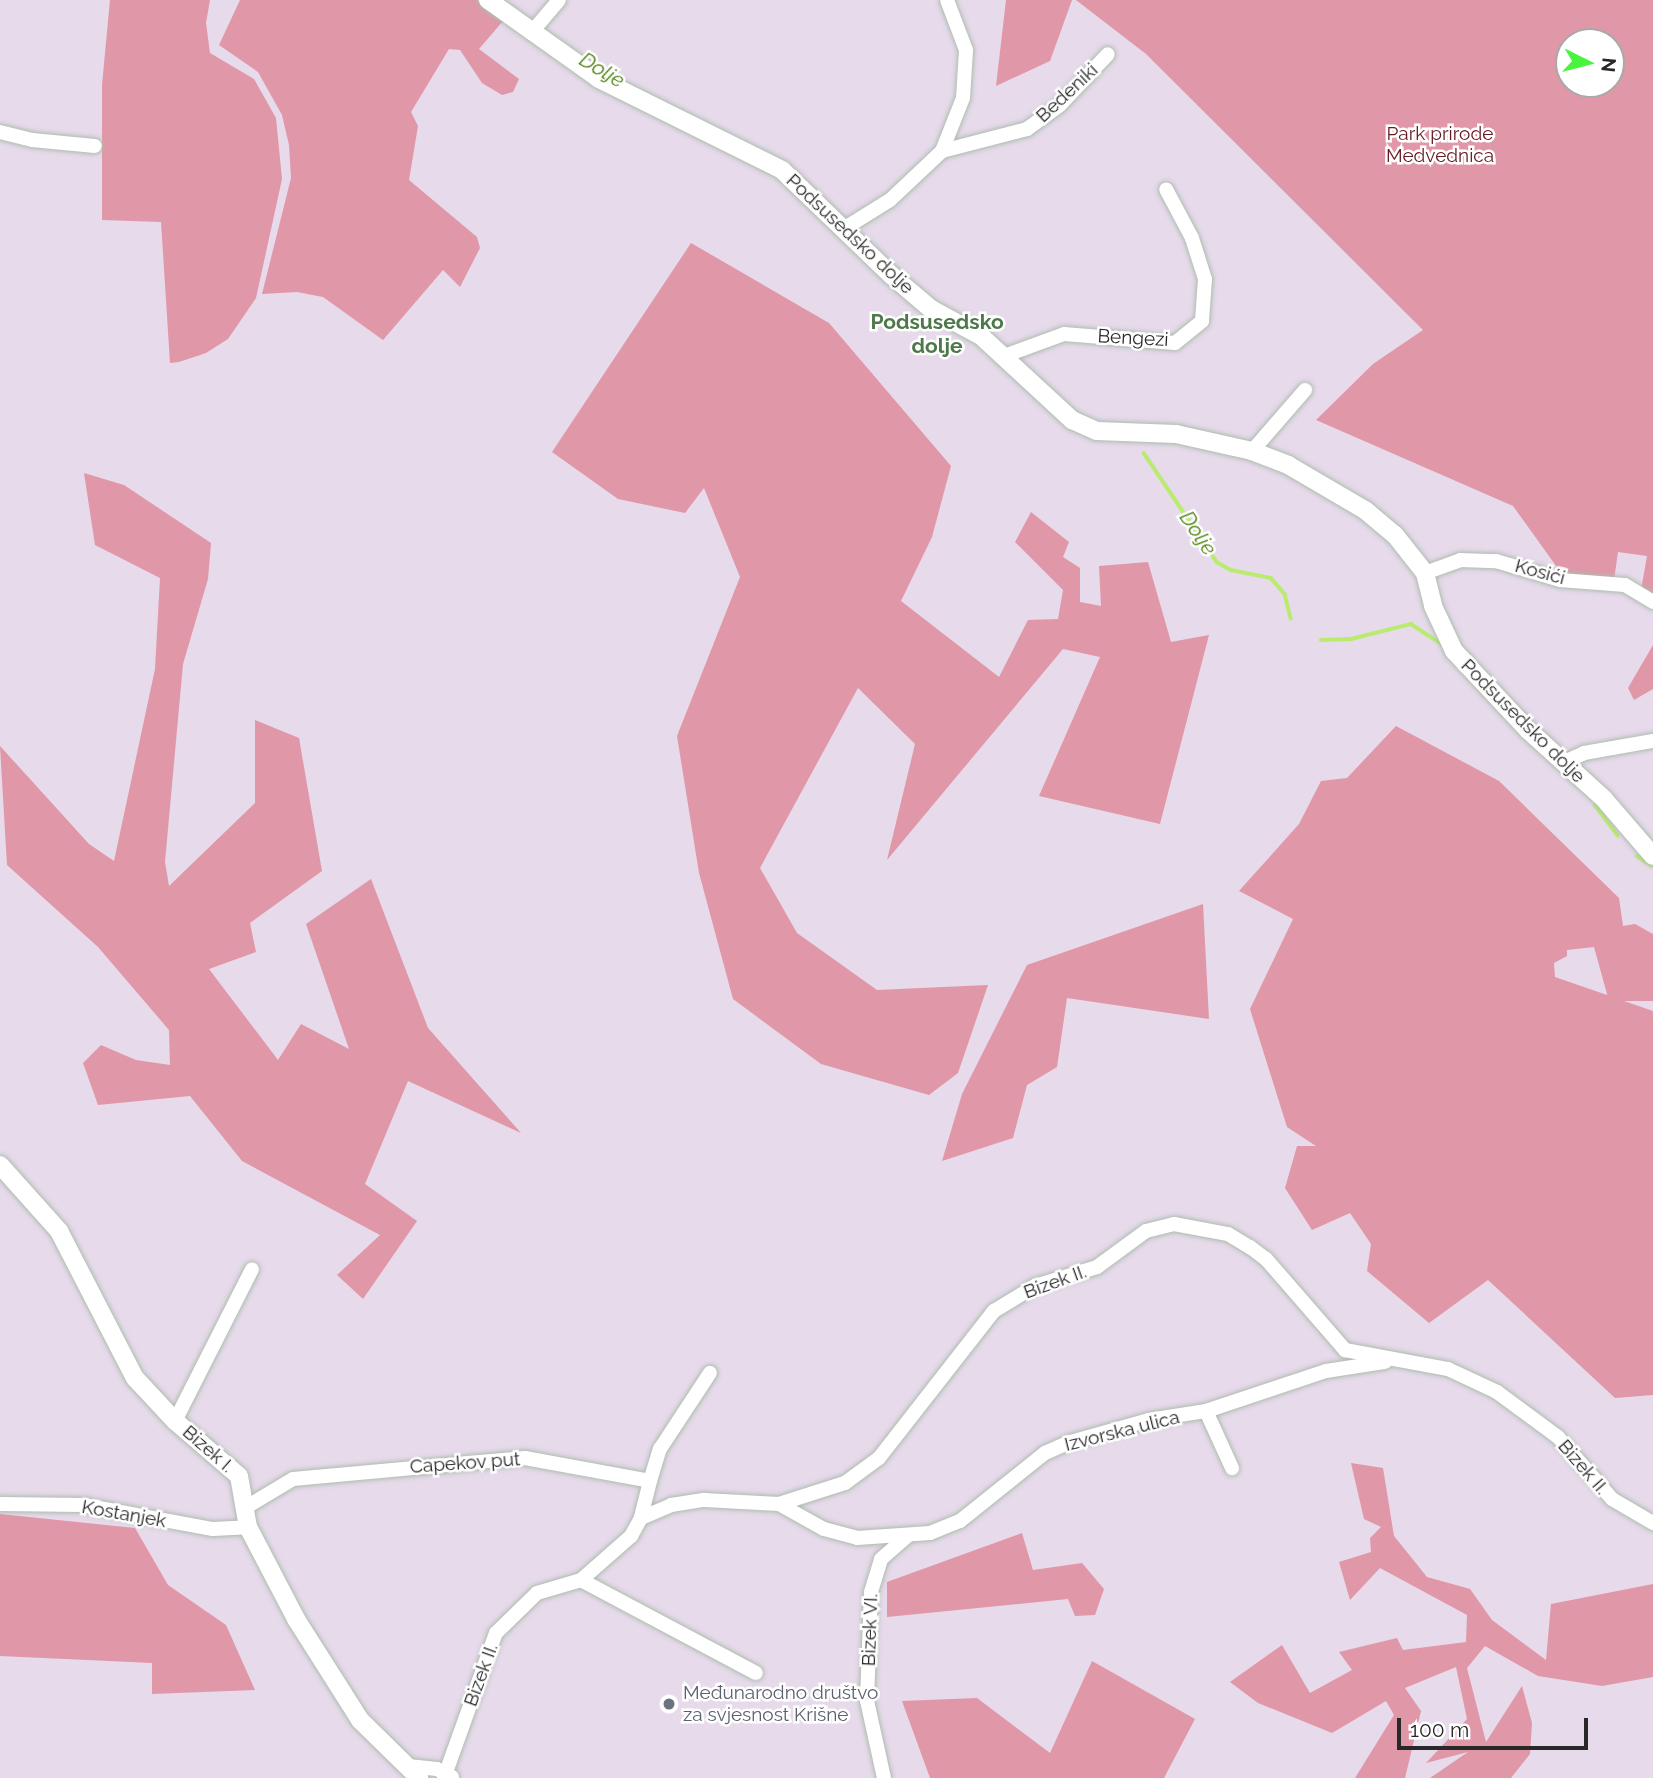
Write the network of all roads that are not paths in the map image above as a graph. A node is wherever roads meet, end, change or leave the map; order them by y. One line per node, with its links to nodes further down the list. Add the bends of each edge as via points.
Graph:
1 (488, 0): 4 (street, Podsusedsko dolje)
2 (559, 0): 4 (street)
3 (947, 0): 8 (street, via 966,50 963,98)
4 (531, 33): 10 (street, Podsusedsko dolje, via 599,79 782,170)
5 (1108, 54): 8 (street, Bedeniki, via 1059,107 1027,129)
6 (0, 132): 7 (street)
7 (95, 146)
8 (942, 151): 10 (street, via 890,200)
9 (1166, 189): 11 (street, Bengezi, via 1192,238 1205,279 1202,321 1175,343 1064,334)
10 (845, 228): 11 (street, Podsusedsko dolje, via 931,309 981,336)
11 (1004, 356): 13 (street, Podsusedsko dolje, via 1073,420 1097,431 1177,434)
12 (1305, 390): 13 (street)
13 (1252, 451): 14 (street, Podsusedsko dolje, via 1288,465 1365,510 1395,535)
14 (1425, 573): 15 (street, Kosići, via 1460,560 1496,561 1560,580 1625,585); 17 (street, Podsusedsko dolje, via 1433,606 1454,651)
15 (1653, 602)
16 (1653, 741): 17 (street, via 1584,753)
17 (1562, 763): 18 (street, Podsusedsko dolje, via 1604,799)
18 (1653, 856)
19 (0, 1165): 24 (street, Bizek I., via 59,1231 135,1378)
20 (252, 1269): 24 (street)
21 (1394, 1361): 23 (street, Izvorska ulica, via 1326,1371); 28 (street, Bizek II., via 1345,1350 1266,1259 1250,1247 1228,1234 1174,1224 1146,1231 1097,1267 1035,1286 994,1311 951,1360 879,1458 845,1483); 31 (street, Bizek II., via 1448,1369 1497,1392 1558,1437 1612,1499)
22 (710, 1373): 26 (street, via 660,1450)
23 (1206, 1411): 25 (street, Izvorska ulica); 33 (street, Izvorska ulica, via 1149,1420 1067,1443 1045,1453 960,1521)
24 (175, 1421): 29 (street, Bizek I., via 239,1476)
25 (1232, 1468)
26 (650, 1480): 29 (street, Capekov put, via 525,1458 293,1479); 30 (street)
27 (0, 1504): 32 (street, Kostanjek, via 83,1505 213,1529)
28 (779, 1504): 30 (street, Bizek II., via 704,1500 671,1504); 33 (street, Izvorska ulica, via 838,1534)
29 (248, 1506): 32 (street, Bizek I.)
30 (641, 1518): 34 (street, Bizek II., via 631,1536)
31 (1653, 1523)
32 (248, 1527): 36 (street, Bizek I., via 296,1619 360,1720)
33 (907, 1536): 38 (street, Bizek VI., via 881,1559 870,1592 867,1701)
34 (580, 1580): 35 (street); 37 (street, Bizek II., via 537,1593 496,1633)
35 (756, 1674)
36 (413, 1772): 37 (street, Bizek II.)
37 (448, 1776)
38 (884, 1778)

